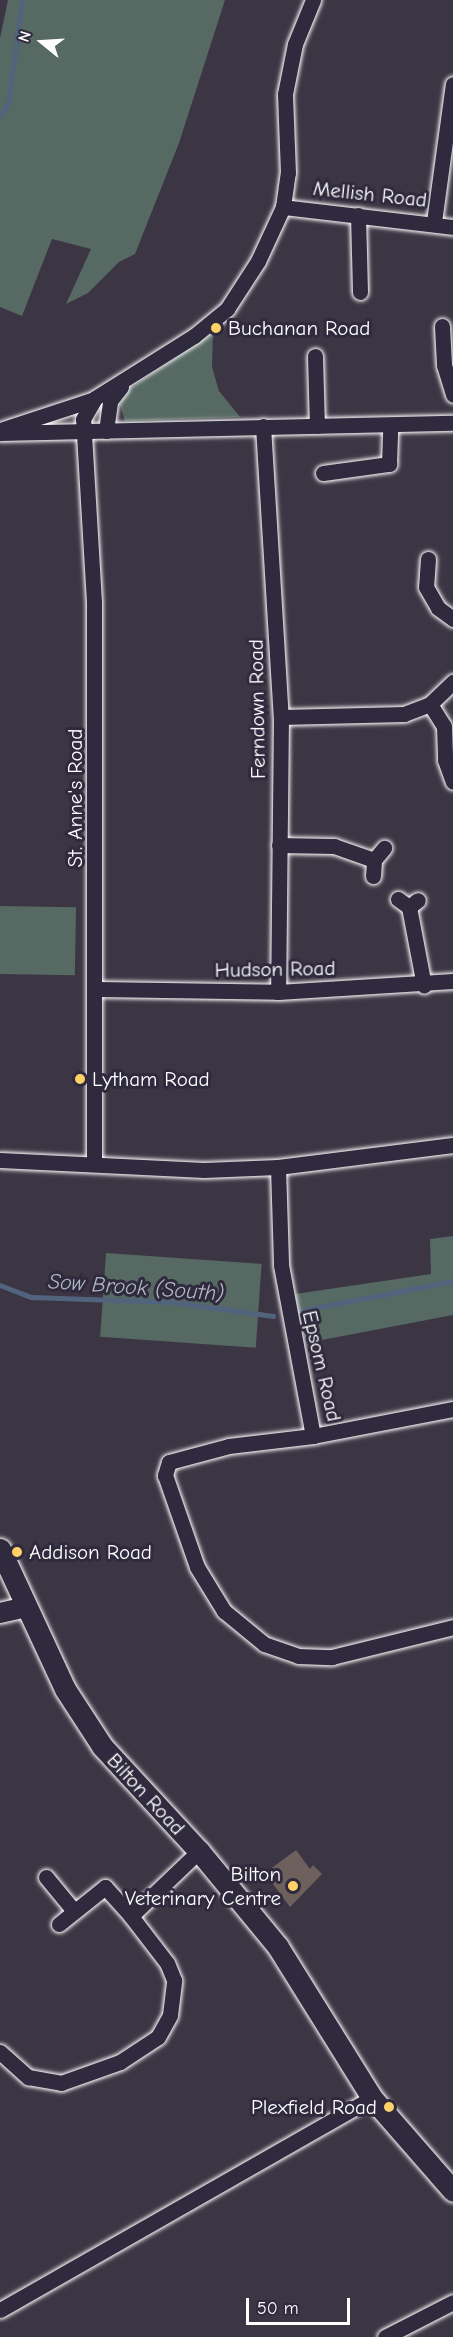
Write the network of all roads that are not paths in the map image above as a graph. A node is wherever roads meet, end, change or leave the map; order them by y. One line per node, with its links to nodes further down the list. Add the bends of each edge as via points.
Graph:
1 (313, 0): 3 (street, via 296,44 285,94 288,173)
2 (453, 84): 5 (street)
3 (283, 207): 4 (street, Mellish Road); 10 (street, via 258,261 226,309)
4 (358, 215): 5 (street, Mellish Road); 7 (street)
5 (434, 222): 6 (street, Mellish Road)
6 (453, 226)
7 (360, 292)
8 (442, 326): 11 (street, via 444,365)
9 (315, 356): 15 (street)
10 (127, 380): 12 (street); 18 (street, via 110,401)
11 (453, 395)
12 (95, 398): 17 (street); 19 (street, St. Anne's Road, via 86,409)
13 (453, 423): 16 (street)
14 (263, 426): 15 (street); 18 (street); 25 (street, Ferndown Road)
15 (317, 426): 16 (street)
16 (390, 428): 20 (street, via 389,464)
17 (0, 431): 19 (street)
18 (106, 431): 19 (street)
19 (82, 433): 32 (street, St. Anne's Road, via 94,602)
20 (323, 473)
21 (428, 559): 22 (street, via 416,576 430,598)
22 (453, 619)
23 (453, 682): 24 (street)
24 (430, 704): 25 (street, via 386,716); 26 (street, via 444,726)
25 (281, 717): 27 (street, Ferndown Road)
26 (449, 786)
27 (279, 845): 28 (street, via 334,846 379,854); 33 (street, Ferndown Road)
28 (373, 876)
29 (408, 902): 31 (street)
30 (453, 981): 31 (street, Hudson Road)
31 (424, 986): 33 (street, Hudson Road)
32 (97, 989): 33 (street, Hudson Road); 36 (street, St. Anne's Road)
33 (278, 992)
34 (453, 1145): 37 (street)
35 (0, 1160): 36 (street)
36 (94, 1164): 37 (street, via 204,1170)
37 (278, 1167): 39 (street, Epsom Road, via 284,1288)
38 (453, 1409): 39 (street, Epsom Road)
39 (313, 1436): 43 (street, via 229,1446 169,1462 165,1475 193,1556 224,1611 264,1644 309,1657 332,1658)
40 (0, 1549): 41 (main road, Bilton Road)
41 (25, 1607): 42 (street); 44 (main road, Bilton Road, via 65,1689 102,1746)
42 (0, 1613)
43 (453, 1627)
44 (199, 1851): 47 (street); 50 (main road, Bilton Road, via 278,1947)
45 (46, 1877): 46 (street)
46 (74, 1911): 47 (street, via 105,1887); 48 (street)
47 (131, 1916): 49 (street, via 167,1963 174,1980 170,2015 158,2037 120,2061 61,2083 28,2077)
48 (59, 1924)
49 (0, 2052)
50 (372, 2098): 51 (main road, Bilton Road); 53 (street)
51 (453, 2190)
52 (453, 2302): 54 (street)
53 (0, 2310)
54 (385, 2337)

